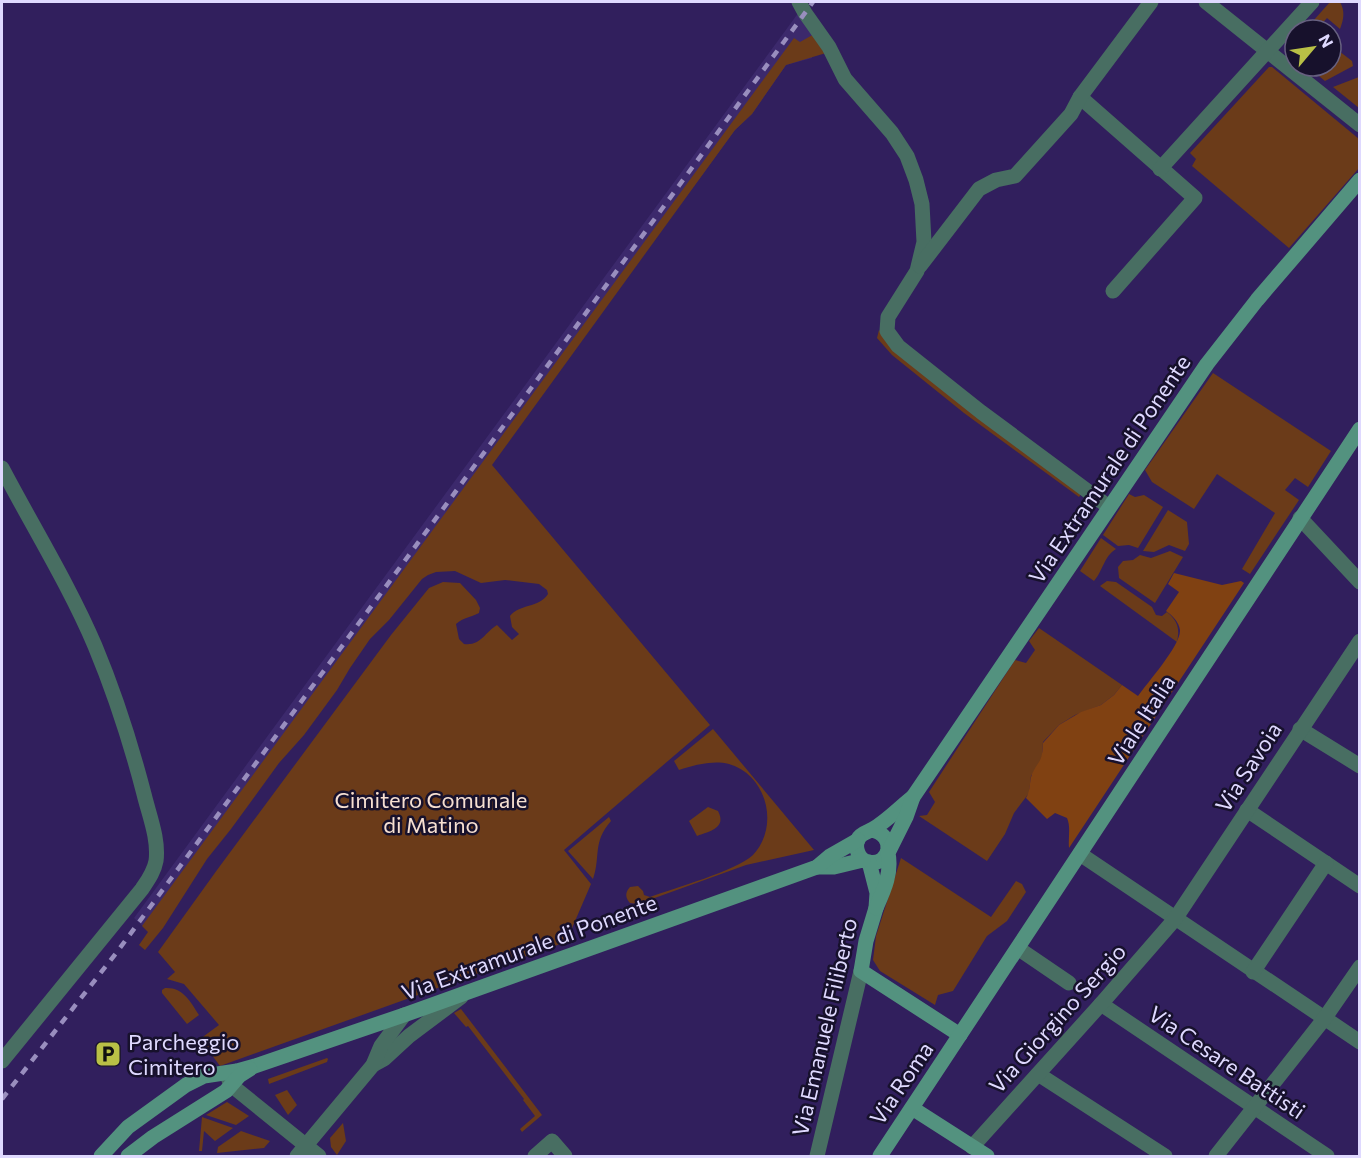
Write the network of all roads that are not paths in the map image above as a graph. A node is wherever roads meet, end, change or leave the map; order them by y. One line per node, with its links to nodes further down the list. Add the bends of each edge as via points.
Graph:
1 (799, 2): 10 (street, via 845,79 907,156 924,224)
2 (1151, 2): 6 (street)
3 (1206, 2): 5 (street)
4 (1312, 2): 5 (street)
5 (1268, 50): 7 (street); 8 (street)
6 (1080, 97): 8 (street); 10 (street, via 1071,114 1015,176 979,189)
7 (1359, 125)
8 (1160, 169): 11 (street, via 1195,198)
9 (1359, 180): 14 (main road, Via Extramurale di Ponente, via 1207,364)
10 (917, 271): 14 (street, via 888,317 887,331 892,339 981,412)
11 (1113, 291)
12 (1359, 429): 15 (main road, Viale Italia)
13 (2, 468): 45 (street, via 95,646 138,769 156,842 154,870 142,889)
14 (1109, 507): 20 (main road, Via Extramurale di Ponente)
15 (1300, 518): 16 (street); 25 (main road, Viale Italia)
16 (1359, 582)
17 (1359, 641): 18 (street, Via Savoia)
18 (1300, 729): 19 (street); 21 (street, Via Savoia)
19 (1359, 766)
20 (913, 797): 22 (main road, Via Extramurale di Ponente); 24 (main road, Via Extramurale di Ponente)
21 (1247, 810): 27 (street); 31 (street, Via Savoia)
22 (871, 830): 23 (main road, Via Extramurale di Ponente); 24 (main road, via 886,837)
23 (858, 840): 26 (main road, via 858,854); 28 (main road, Via Extramurale di Ponente)
24 (888, 853): 26 (main road, Via Extramurale di Ponente, via 876,862); 30 (main road, Via Emanuele Filiberto, via 887,882)
25 (1080, 854): 31 (street); 32 (main road, Viale Italia)
26 (866, 861): 28 (main road, Via Extramurale di Ponente); 30 (main road, via 877,893)
27 (1326, 863): 29 (street); 35 (street)
28 (817, 867): 37 (main road, Via Extramurale di Ponente)
29 (1359, 886)
30 (876, 908): 34 (main road, Via Emanuele Filiberto)
31 (1175, 919): 35 (street); 38 (street, Via Giorgino Sergio)
32 (1018, 949): 36 (street); 43 (main road, Viale Italia)
33 (1359, 967): 41 (street)
34 (861, 971): 43 (main road); 58 (street, Via Emanuele Filiberto)
35 (1253, 972): 41 (street)
36 (1069, 983)
37 (465, 994): 39 (main road, Via Extramurale di Ponente); 42 (street)
38 (1101, 1004): 47 (street, Via Giorgino Sergio); 50 (street, Via Cesare Battisti)
39 (421, 1009): 40 (main road, Via Extramurale di Ponente); 42 (street, via 423,1021)
40 (404, 1015): 46 (street, via 381,1046); 48 (main road, Via Extramurale di Ponente, via 255,1066)
41 (1324, 1019): 44 (street); 50 (street)
42 (418, 1029): 46 (street)
43 (960, 1035): 49 (main road, Via Roma)
44 (1359, 1042)
45 (2, 1061)
46 (373, 1065): 52 (street)
47 (1038, 1074): 51 (street, Via Giorgino Sergio); 61 (street)
48 (229, 1079): 52 (street); 53 (main road, Via Extramurale di Ponente, via 204,1076 186,1085 128,1127); 54 (main road, Via Extramurale di Ponente, via 226,1091)
49 (912, 1108): 51 (main road); 59 (main road, Via Roma)
50 (1255, 1108): 62 (street); 63 (street, Via Cesare Battisti)
51 (972, 1147): 60 (main road)
52 (302, 1151): 55 (street)
53 (101, 1156)
54 (128, 1156)
55 (319, 1156)
56 (535, 1156): 57 (street, via 552,1141)
57 (565, 1156)
58 (817, 1156)
59 (880, 1156)
60 (987, 1156)
61 (1164, 1156)
62 (1216, 1156)
63 (1327, 1156)

